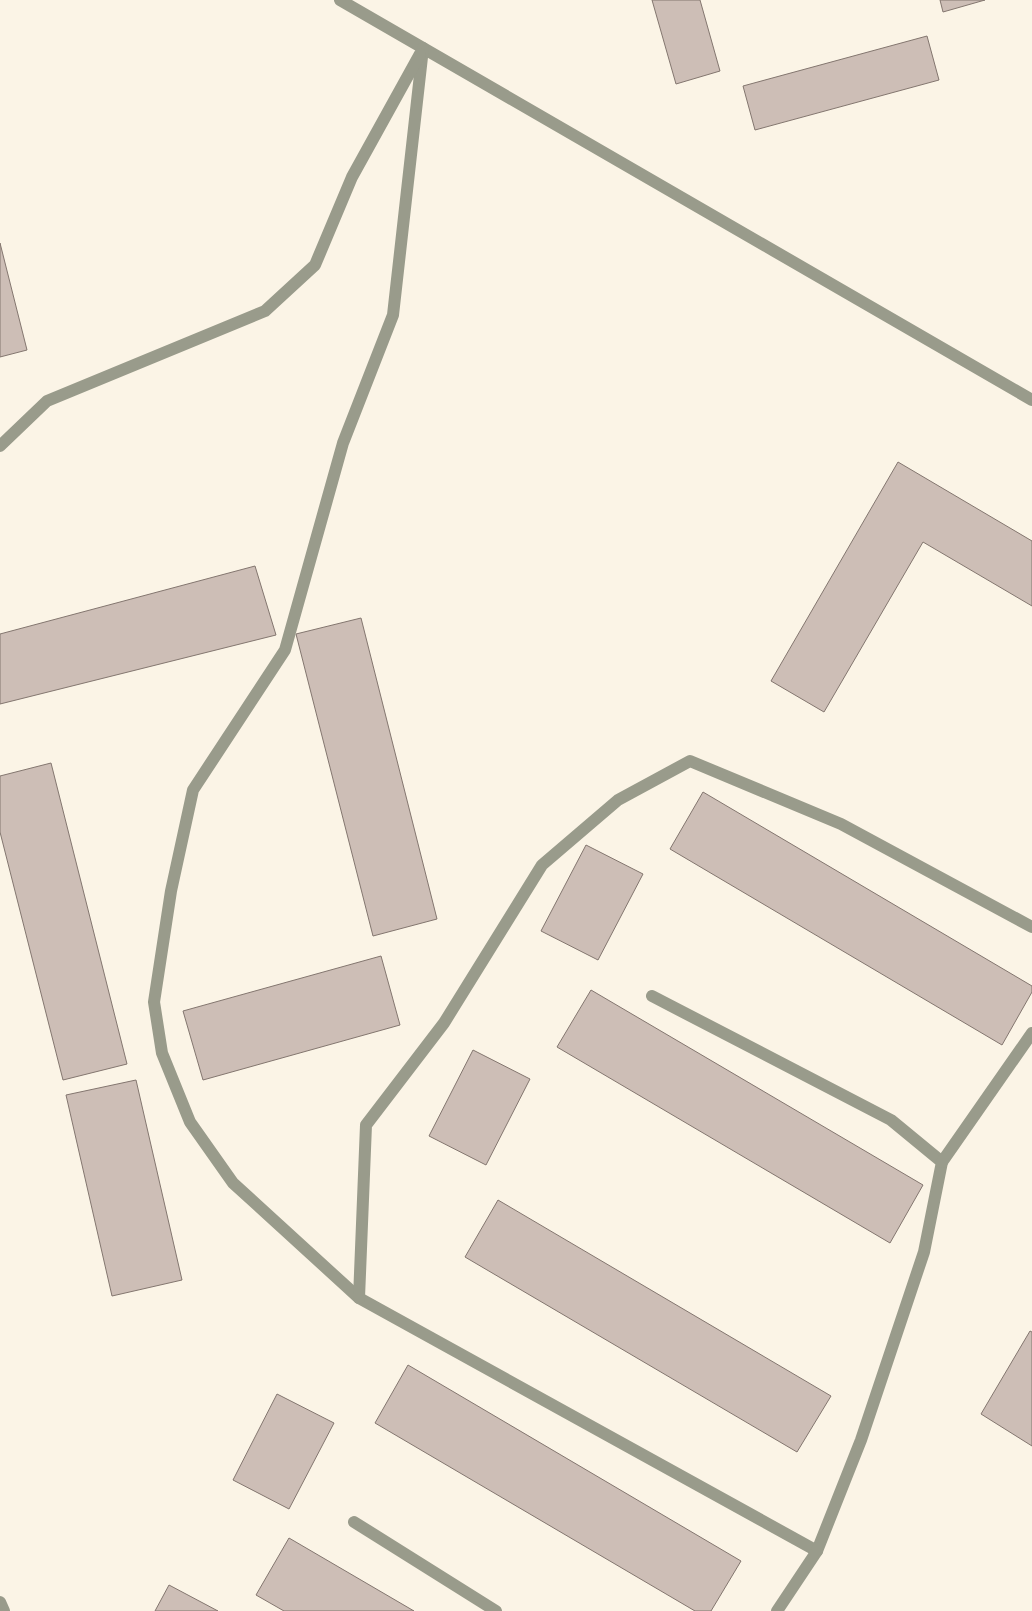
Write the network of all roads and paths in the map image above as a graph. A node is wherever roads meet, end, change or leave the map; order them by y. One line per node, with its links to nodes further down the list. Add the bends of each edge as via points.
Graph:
1 (340, 0): 2 (street)
2 (423, 48): 3 (street); 4 (street, via 352,176 315,265 265,311 47,401); 9 (street, via 393,316 343,442 285,650 192,790 171,890 154,1002 162,1052 190,1122 234,1183)
3 (1032, 400)
4 (0, 446)
5 (1032, 927): 9 (street, via 841,824 690,761 618,800 542,865 444,1023 366,1125)
6 (652, 996): 8 (street, via 891,1120)
7 (1032, 1033): 8 (street)
8 (942, 1162): 11 (street, via 924,1252 861,1440)
9 (359, 1298): 11 (street)
10 (354, 1522): 14 (street)
11 (817, 1551): 15 (street)
12 (0, 1602): 13 (street)
13 (4, 1611)
14 (496, 1611)
15 (777, 1611)

